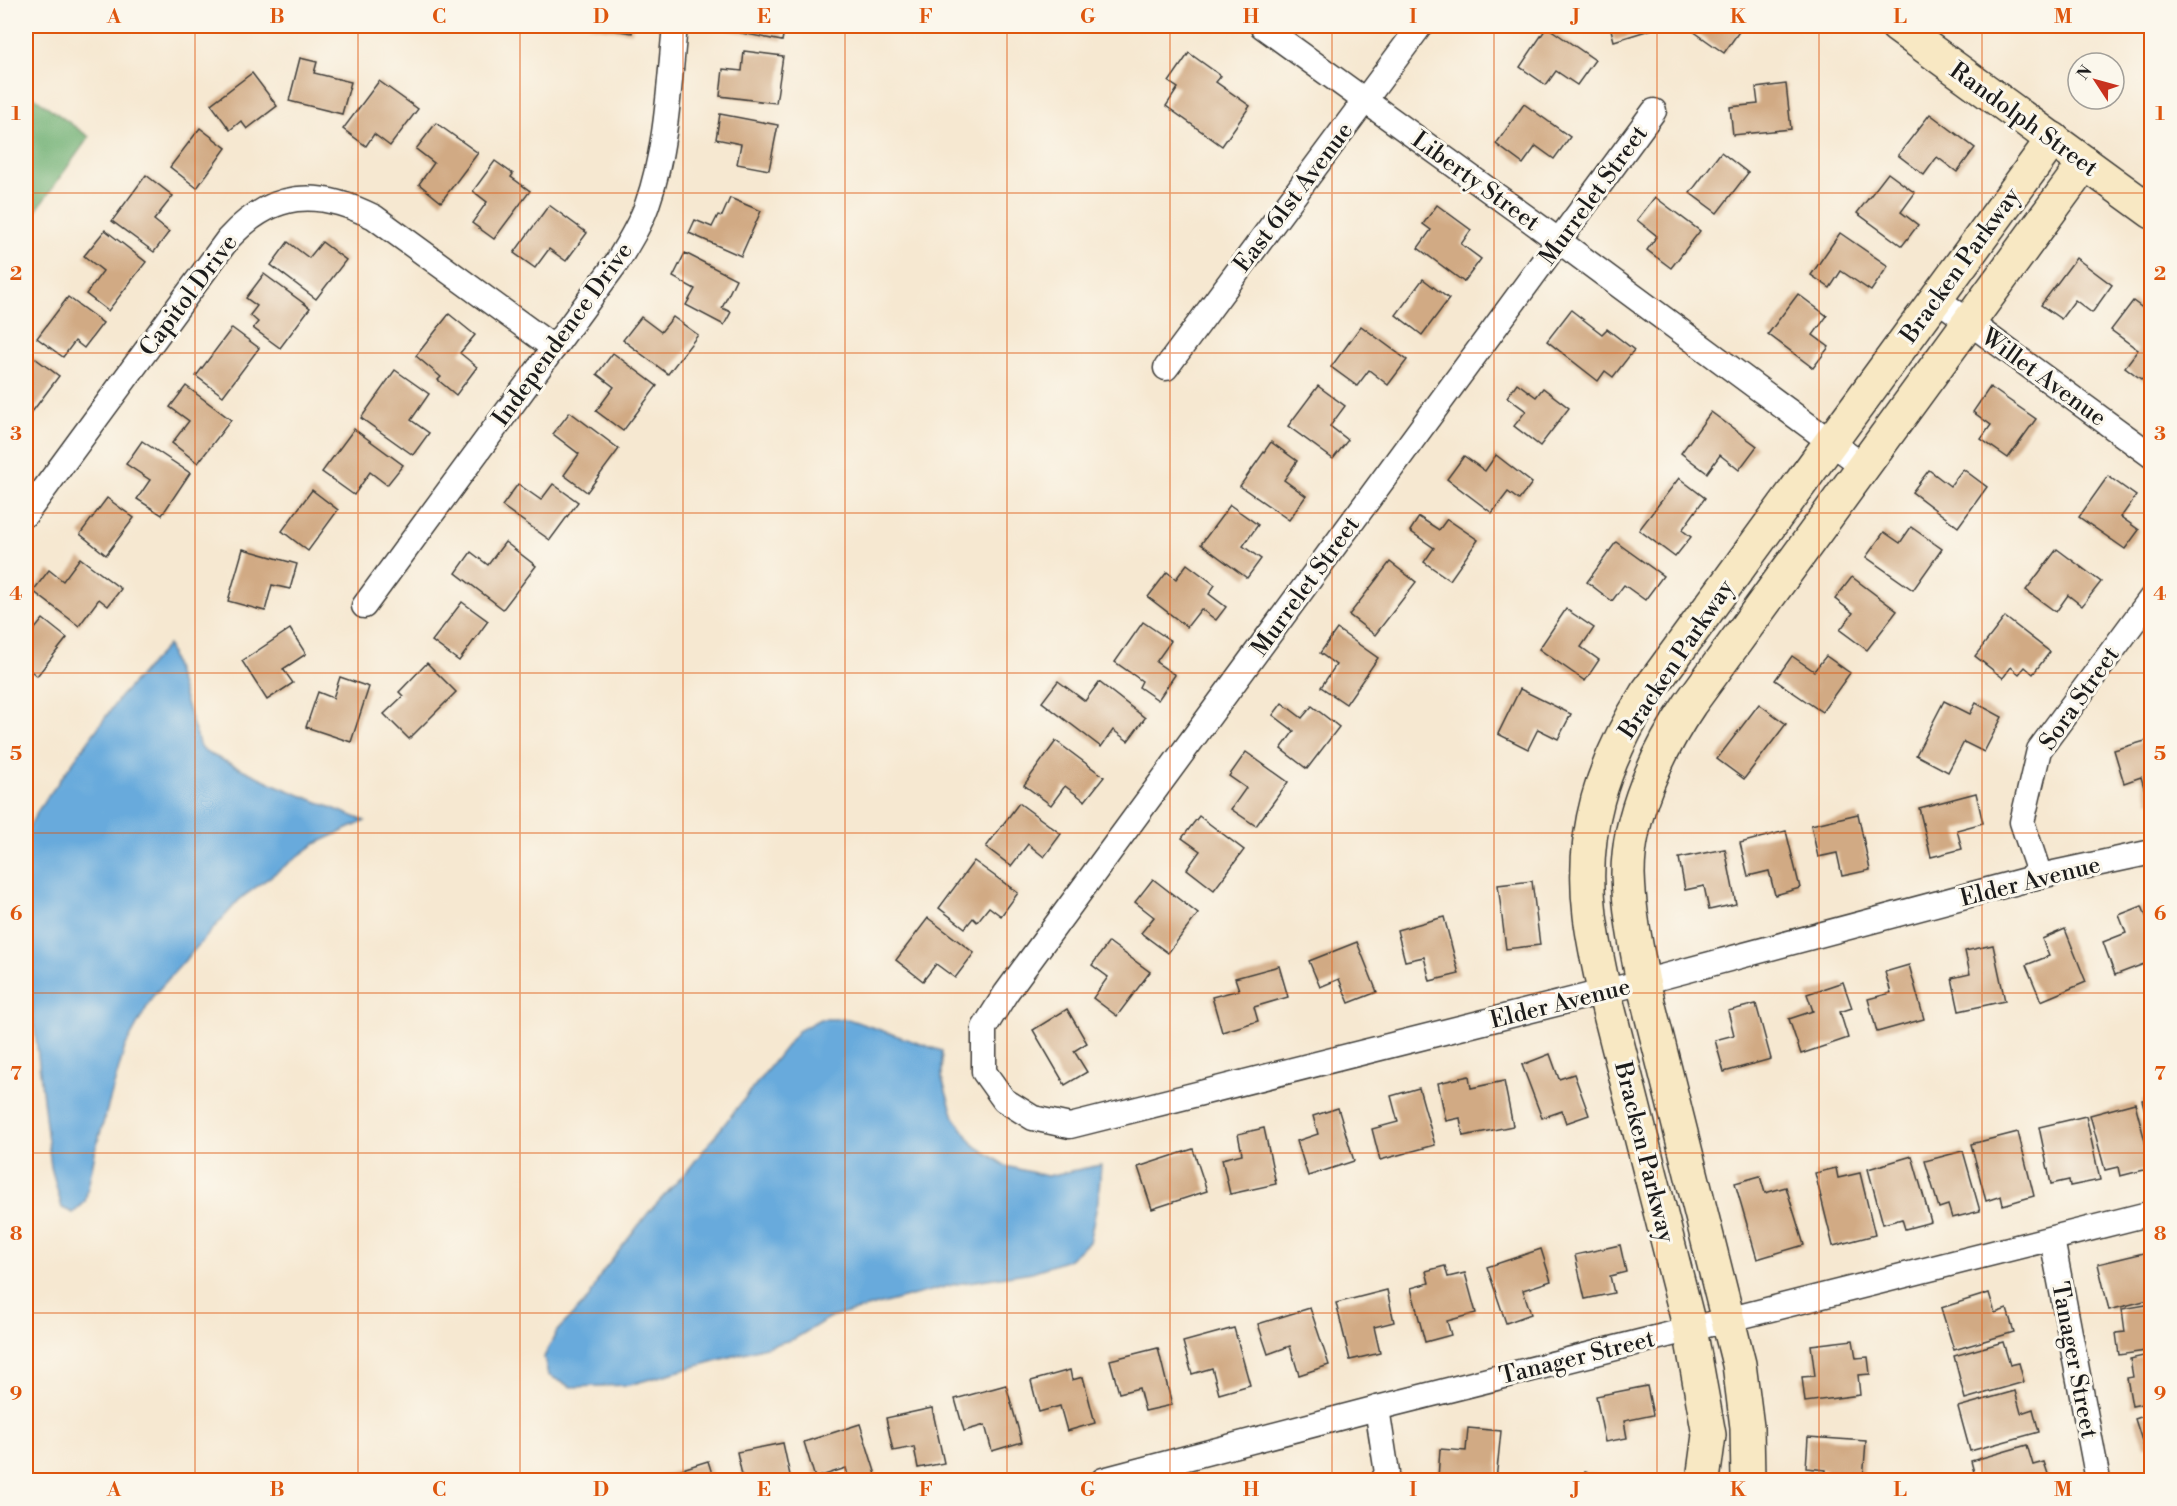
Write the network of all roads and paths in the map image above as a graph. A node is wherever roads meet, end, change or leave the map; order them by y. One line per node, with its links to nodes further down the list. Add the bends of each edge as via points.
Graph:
1 (675, 26): 13 (street, Independence Drive, via 663,140 646,207 616,262)
2 (1262, 26): 5 (street, Liberty Street)
3 (1420, 26): 5 (street, East 61st Avenue)
4 (1897, 26): 7 (street, Randolph Street)
5 (1364, 100): 10 (street, Liberty Street); 14 (street, East 61st Avenue)
6 (1654, 111): 10 (street, Murrelet Street)
7 (2053, 139): 8 (street, Randolph Street); 11 (street, Bracken Parkway)
8 (2085, 163): 9 (street, Randolph Street); 12 (street, Bracken Parkway)
9 (2151, 212)
10 (1559, 241): 15 (street, Liberty Street); 25 (street, Murrelet Street, via 1006,993 984,1028)
11 (1936, 298): 12 (street, Willet Avenue); 15 (street, Bracken Parkway)
12 (1968, 322): 16 (street, Willet Avenue); 17 (street, Bracken Parkway)
13 (554, 348): 18 (street, Capitol Drive, via 374,217 323,198 287,201 248,220 228,239); 20 (street, Independence Drive)
14 (1166, 368)
15 (1830, 442): 17 (street, Liberty Street); 24 (street, Bracken Parkway, via 1646,694 1606,770 1591,829 1588,872 1593,937)
16 (2151, 456)
17 (1863, 466): 23 (street, Bracken Parkway, via 1681,718 1649,778 1628,871)
18 (26, 514)
19 (2151, 597): 22 (street, Sora Street, via 2039,750 2022,822)
20 (364, 606)
21 (2151, 852): 22 (street, Elder Avenue)
22 (2040, 876): 23 (street, Elder Avenue)
23 (1643, 982): 24 (street, Elder Avenue); 28 (street, Bracken Parkway)
24 (1605, 991): 25 (street, Elder Avenue, via 1070,1126 1033,1118 1004,1100); 29 (street, Bracken Parkway)
25 (984, 1072)
26 (2151, 1213): 27 (street, Tanager Street)
27 (2052, 1239): 28 (street, Tanager Street); 35 (street, Tanager Street)
28 (1728, 1319): 29 (street, Tanager Street); 34 (street, Bracken Parkway, via 1744,1396)
29 (1690, 1329): 30 (street, Tanager Street); 33 (street, Bracken Parkway, via 1709,1435)
30 (1377, 1407): 31 (street, Tanager Street); 32 (street, via 1387,1473)
31 (1103, 1480)
32 (1383, 1480)
33 (1703, 1480)
34 (1748, 1480)
35 (2098, 1480)

